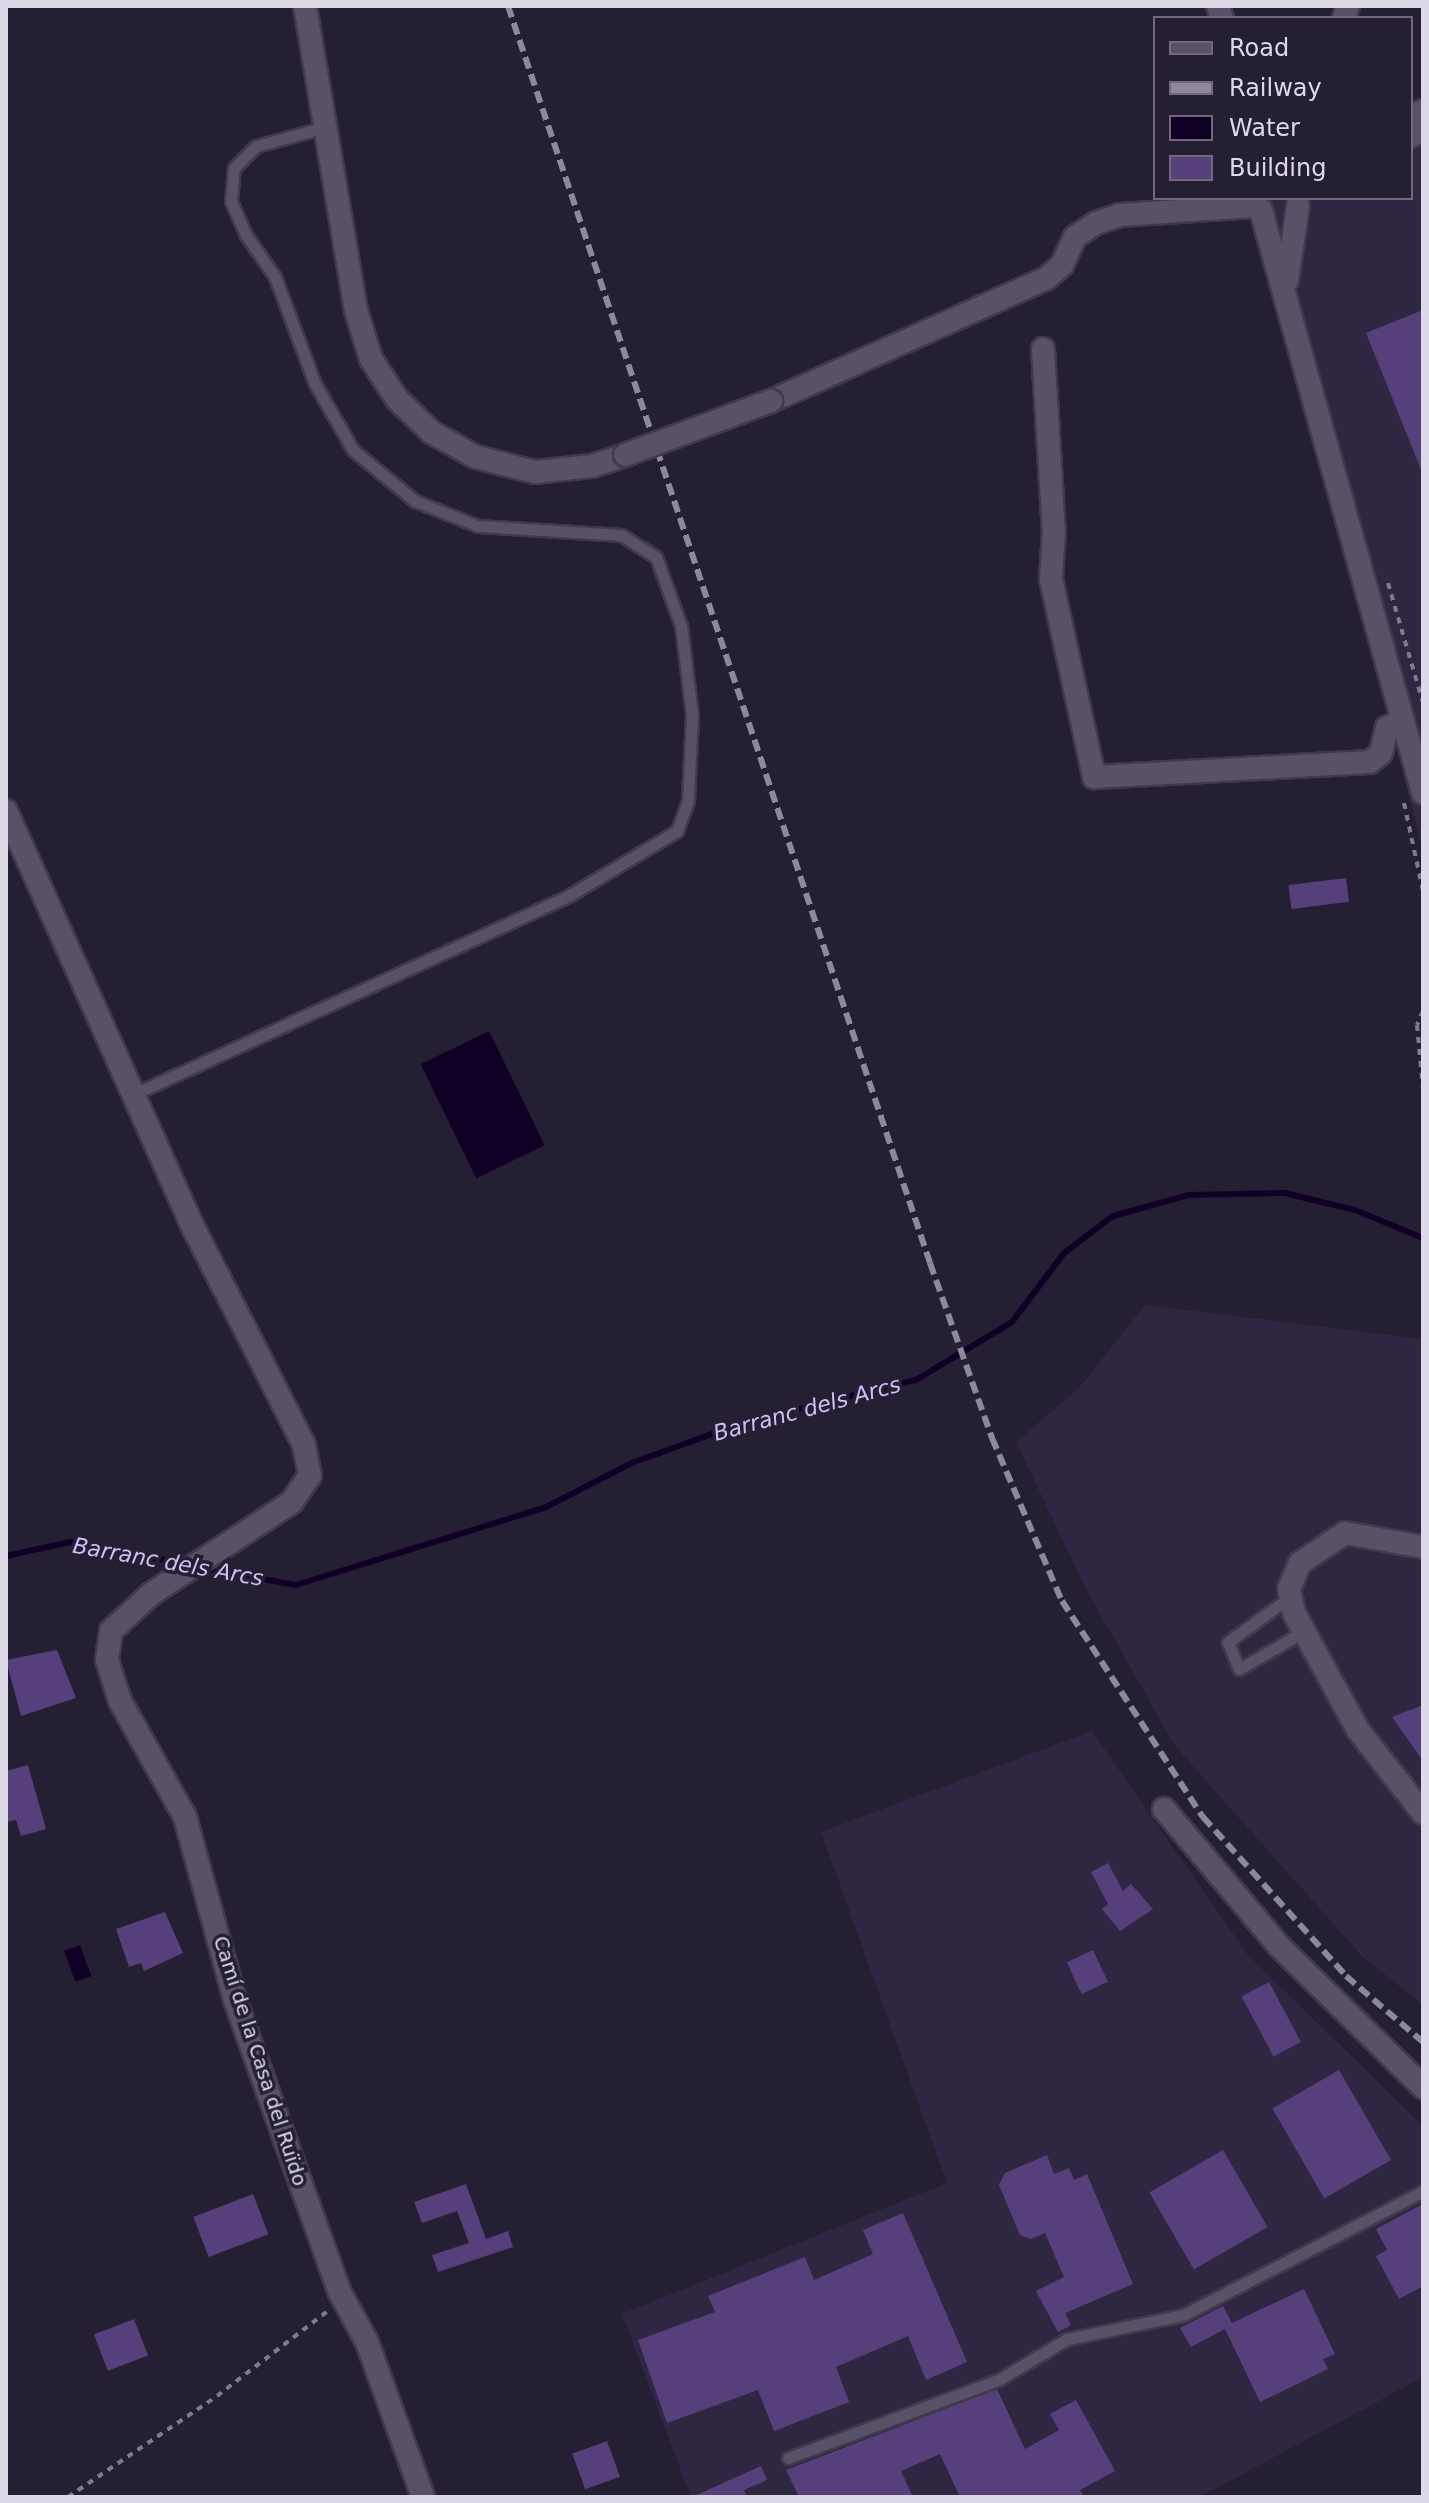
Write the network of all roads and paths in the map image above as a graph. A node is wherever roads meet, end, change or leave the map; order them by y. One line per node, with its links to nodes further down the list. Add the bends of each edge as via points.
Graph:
1 (305, 6): 2 (street)
2 (326, 127): 4 (street, bridge, via 356,310 371,359 397,399 431,432 476,457 535,472 592,466 771,401 1047,278 1062,265 1075,237 1096,223); 15 (lane, via 256,146 234,168 231,201 246,235 275,277 315,384 353,450 415,501 478,526 621,535 656,557 683,640 692,715 688,800 677,831 570,895)
3 (1301, 202): 5 (street, via 1283,214); 6 (street)
4 (1217, 203): 5 (street)
5 (1255, 205): 6 (street)
6 (1286, 289): 10 (street)
7 (1043, 349): 10 (street, via 1054,532 1051,579 1094,777 1370,762 1381,753 1387,728)
8 (1384, 568): 9 (path)
9 (1423, 703)
10 (1403, 720): 11 (street)
11 (1423, 793)
12 (6, 811): 15 (street, Camí de la Casa del Ruïdo)
13 (1423, 1011): 14 (path, via 1417,1025)
14 (1423, 1088)
15 (132, 1095): 23 (street, Camí de la Casa del Ruïdo, via 304,1445 310,1475 292,1502 258,1528 151,1594 111,1631 107,1660 120,1701 185,1817 235,2000)
16 (1423, 1547): 17 (street, via 1345,1533 1300,1563)
17 (1290, 1597): 18 (street); 18 (lane, via 1228,1642 1239,1669)
18 (1303, 1632): 20 (street, via 1358,1730)
19 (1164, 1809): 21 (street, via 1279,1946)
20 (1423, 1813)
21 (1423, 2087)
22 (1423, 2191): 24 (lane, via 1183,2315 1067,2339 1000,2379)
23 (343, 2299): 25 (path, via 217,2396); 26 (street, Camí de la Casa del Ruïdo, via 367,2342)
24 (788, 2458)
25 (68, 2497)
26 (423, 2497)

